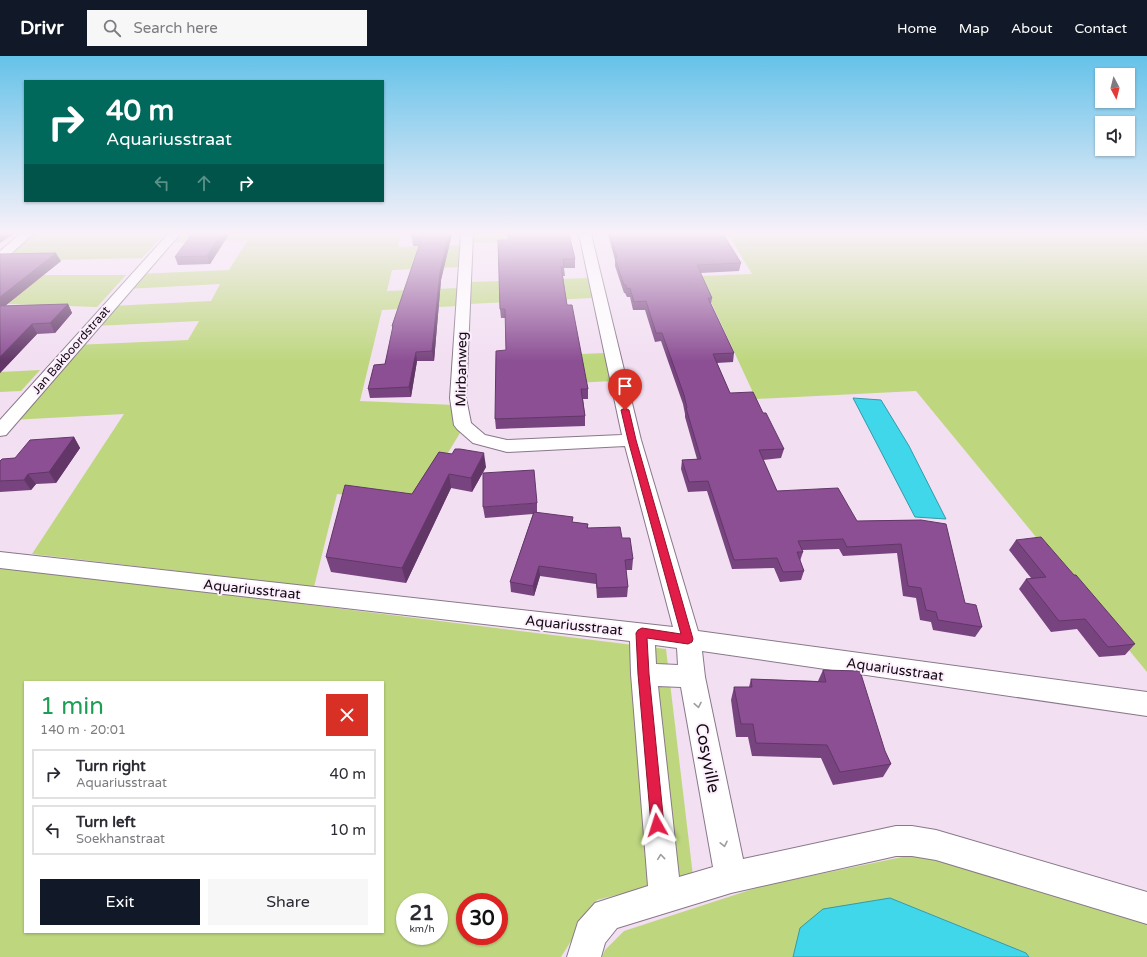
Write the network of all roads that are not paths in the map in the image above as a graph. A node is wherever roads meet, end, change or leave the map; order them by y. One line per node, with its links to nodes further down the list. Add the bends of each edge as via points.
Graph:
1 (138, 276): 4 (street, Jan Bakboordstraat)
2 (465, 276): 5 (street, Mirbanweg, via 458,398 462,425 479,438 506,446)
3 (595, 276): 5 (street, Cosyville)
4 (0, 431)
5 (632, 440): 8 (street, Cosyville)
6 (0, 560): 7 (street, Aquariusstraat)
7 (642, 633): 8 (street, Aquariusstraat); 9 (street)
8 (688, 639): 10 (street, Cosyville); 11 (street, Aquariusstraat)
9 (644, 674): 10 (street); 13 (street, one-way to 9)
10 (692, 677): 12 (street, Cosyville, one-way to 12)
11 (1147, 704)
12 (731, 877): 13 (street); 14 (street, via 896,841 912,841 972,855)
13 (665, 896): 15 (street, via 607,915 590,934)
14 (1147, 908)
15 (584, 957)

